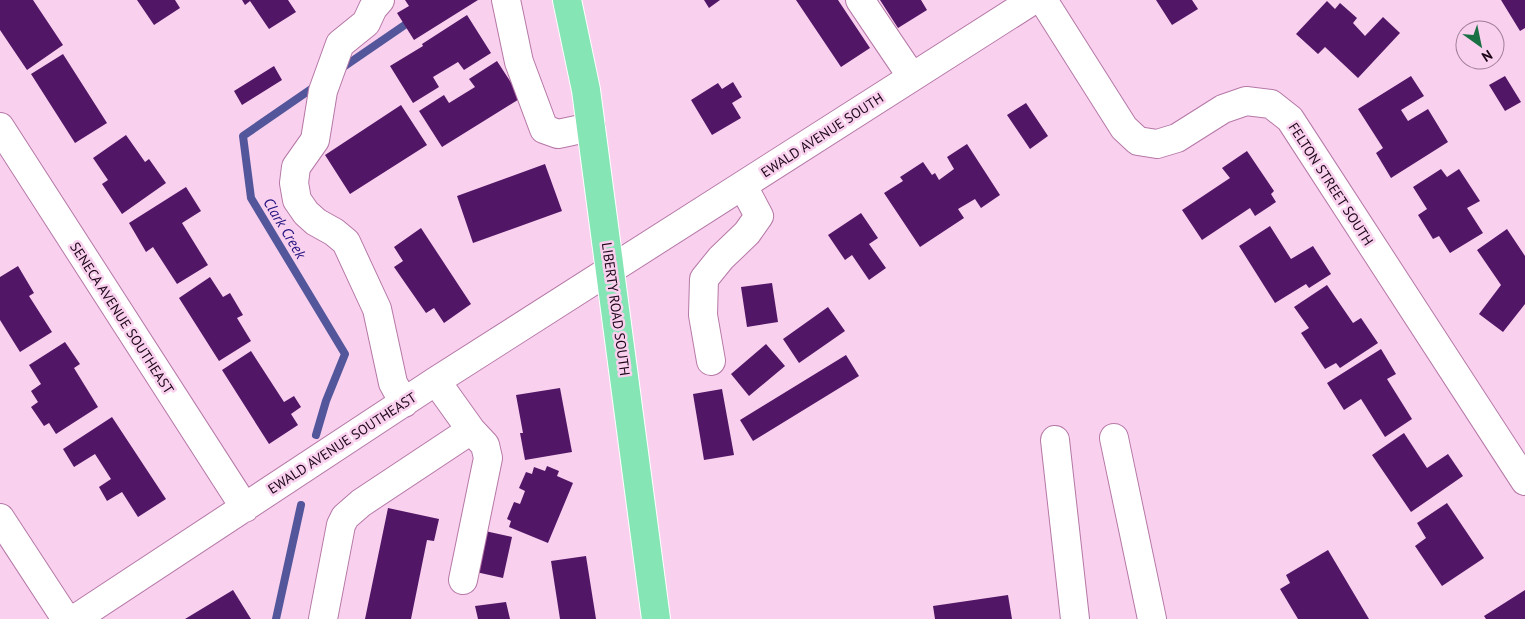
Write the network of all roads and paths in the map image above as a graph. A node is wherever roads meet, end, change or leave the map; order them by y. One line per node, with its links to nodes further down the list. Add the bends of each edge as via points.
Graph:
1 (380, 0): 14 (street, via 366,23 340,44 322,91 315,140 296,167 294,183 297,200 306,213 346,242 377,309 393,383)
2 (506, 0): 9 (street, via 518,62 544,129 558,134)
3 (567, 0): 9 (main road, LIBERTY ROAD SOUTH)
4 (860, 0): 7 (street)
5 (1033, 0): 7 (street, EWALD AVENUE SOUTH)
6 (1043, 0): 18 (street, FELTON STREET SOUTH, via 1124,128 1138,141 1157,144 1178,138 1223,109 1246,101 1271,104 1290,119)
7 (912, 78): 10 (street, EWALD AVENUE SOUTH)
8 (0, 127): 19 (street, SENECA AVENUE SOUTHEAST)
9 (591, 128): 11 (main road, LIBERTY ROAD SOUTH)
10 (743, 186): 11 (street, EWALD AVENUE SOUTH); 12 (street, via 759,216 747,234 704,279 703,315)
11 (611, 271): 13 (street, EWALD AVENUE SOUTHEAST); 25 (main road, LIBERTY ROAD SOUTH)
12 (710, 361)
13 (436, 381): 14 (street, EWALD AVENUE SOUTHEAST); 15 (street)
14 (404, 403): 19 (street, EWALD AVENUE SOUTHEAST)
15 (471, 430): 21 (street, via 485,445 488,458); 24 (street, via 361,503 345,518)
16 (1114, 438): 27 (street)
17 (1055, 440): 26 (street)
18 (1525, 481)
19 (245, 508): 23 (street, EWALD AVENUE SOUTHEAST)
20 (0, 518): 22 (street)
21 (463, 580)
22 (66, 619)
23 (75, 619)
24 (323, 619)
25 (656, 619)
26 (1076, 619)
27 (1152, 619)

